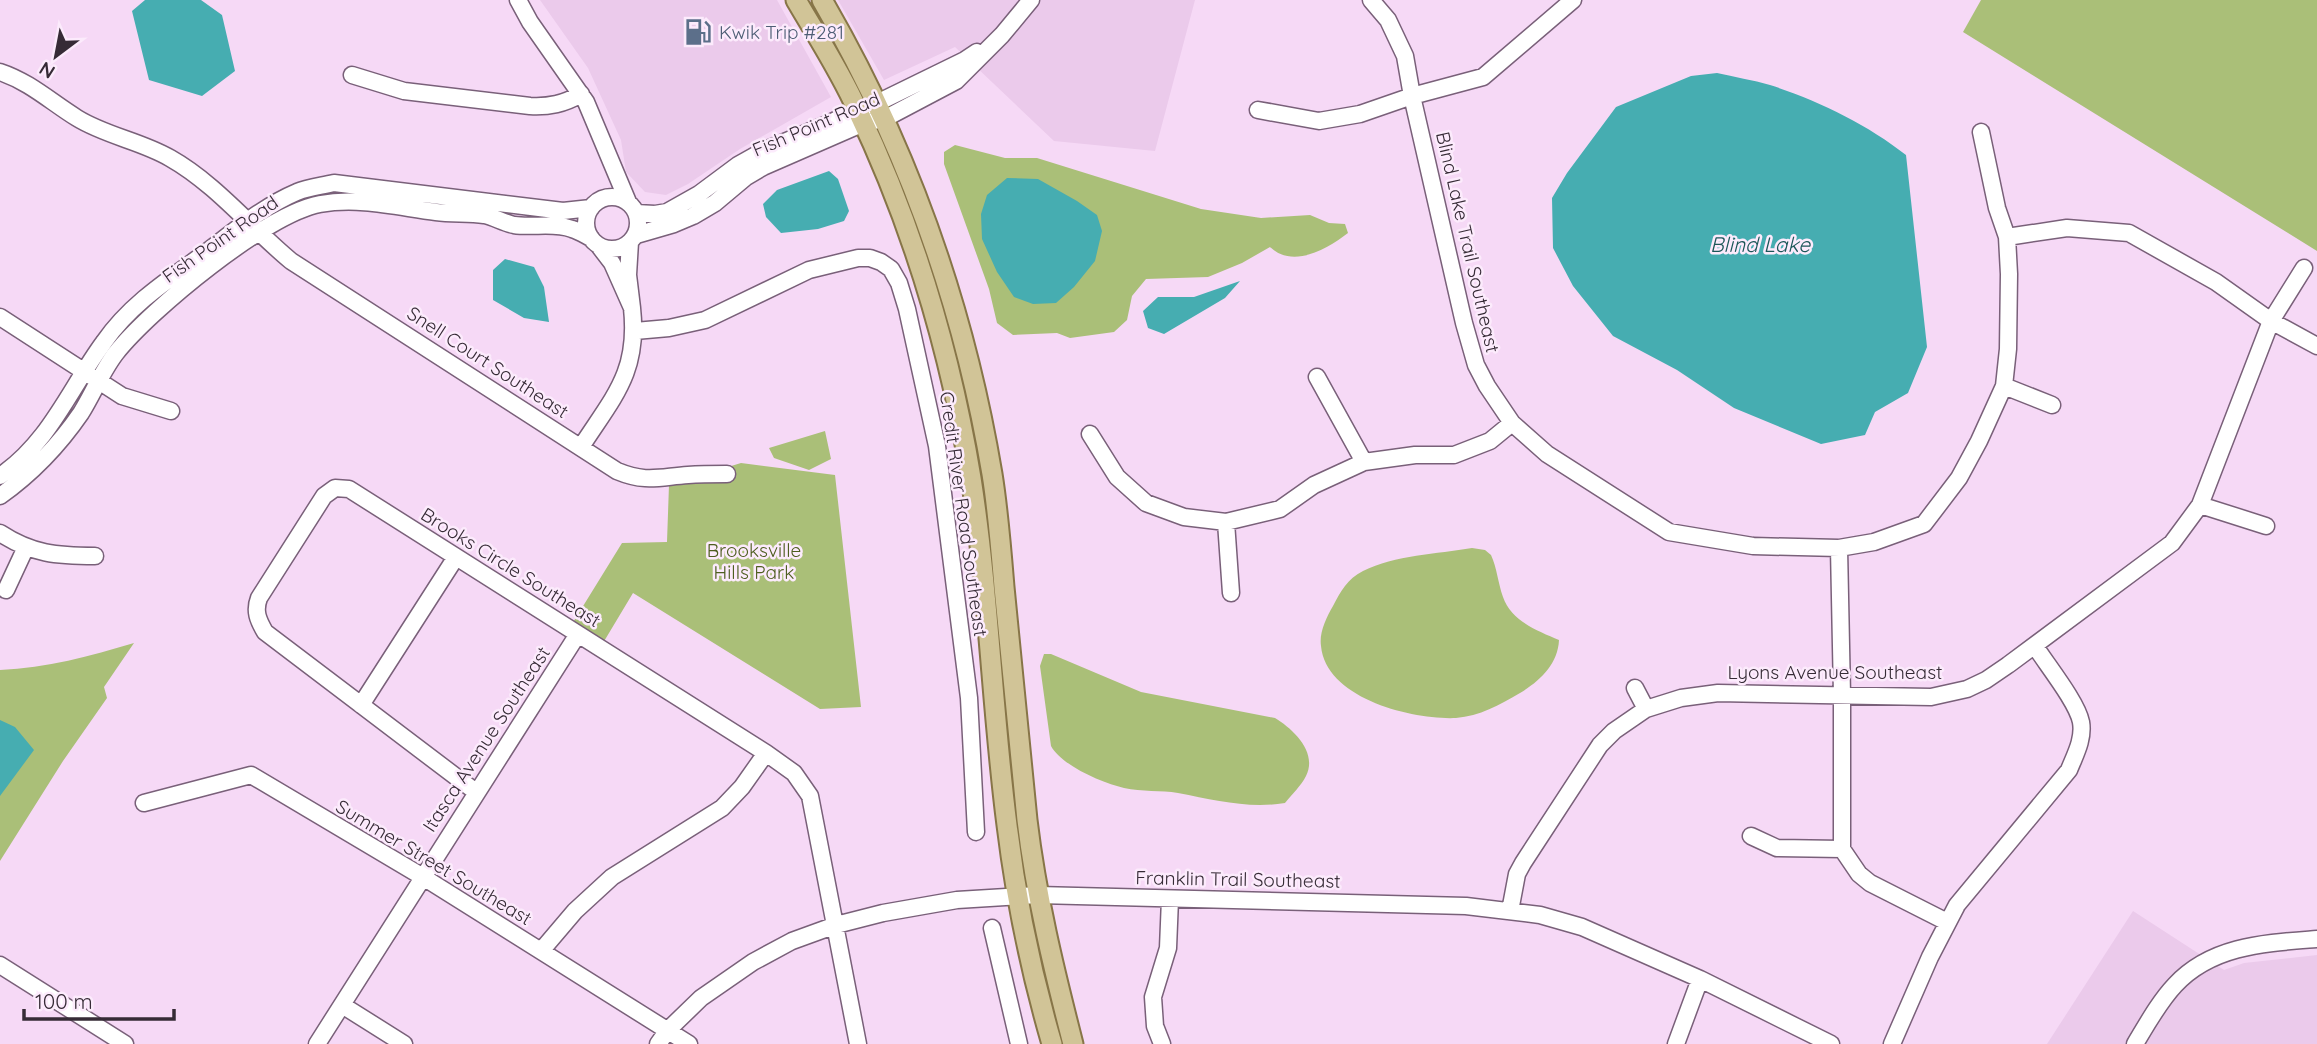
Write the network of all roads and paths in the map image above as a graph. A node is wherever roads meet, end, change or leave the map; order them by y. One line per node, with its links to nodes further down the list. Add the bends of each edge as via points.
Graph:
1 (518, 0): 9 (street)
2 (796, 0): 13 (main road)
3 (822, 0): 12 (main road)
4 (1031, 0): 12 (street, Fish Point Road, via 957,81)
5 (1371, 0): 10 (street, Blind Lake Trail Southeast, via 1388,20 1405,56)
6 (1573, 0): 10 (street, via 1483,77)
7 (0, 72): 18 (street, Snell Court Southeast, via 16,77 94,128 168,156 204,181)
8 (352, 75): 9 (street, via 404,91 530,106 547,107)
9 (581, 94): 15 (street)
10 (1412, 96): 11 (street, via 1360,114 1319,121); 34 (street, Blind Lake Trail Southeast, via 1469,343 1487,386)
11 (1258, 110)
12 (881, 111): 13 (street, Fish Point Road); 64 (main road, via 940,259 983,429 994,488)
13 (860, 116): 17 (street, Fish Point Road, via 832,122 762,151 667,212); 20 (street, Fish Point Road, via 746,177 693,216); 65 (main road, via 916,256 954,389 975,514)
14 (1981, 132): 19 (street, Blind Lake Trail Southeast)
15 (615, 173): 16 (street); 17 (street)
16 (594, 205): 17 (street, via 615,197); 18 (street, Fish Point Road, via 562,211 334,183 267,206); 21 (street, via 586,223)
17 (632, 207): 20 (street, via 638,228)
18 (253, 227): 21 (street, Fish Point Road, via 317,205 359,201 482,215 514,225 572,228); 28 (street, Fish Point Road, via 148,294 119,321); 30 (street, Fish Point Road, via 136,329); 36 (street, Snell Court Southeast, via 291,261)
19 (2007, 237): 25 (street, via 2067,228 2129,233 2216,282); 31 (street, Blind Lake Trail Southeast)
20 (633, 239): 21 (street, via 615,249); 23 (street, via 628,266)
21 (595, 242): 23 (street, via 612,263)
22 (2304, 268): 25 (street, Lyons Avenue Southeast)
23 (632, 308): 26 (street)
24 (0, 317): 28 (street)
25 (2271, 321): 27 (street); 41 (street, Lyons Avenue Southeast)
26 (635, 331): 36 (street, via 627,372); 60 (street, Credit River Road Southeast, via 705,320 809,270 858,258 870,258 891,269 907,309 937,446 969,698)
27 (2317, 346)
28 (85, 373): 30 (street); 39 (street, Fish Point Road, via 48,428)
29 (1317, 377): 37 (street)
30 (99, 382): 33 (street, via 122,396); 40 (street, Fish Point Road, via 47,455)
31 (2004, 386): 32 (street); 46 (street, Blind Lake Trail Southeast, via 1959,478 1924,524 1874,542)
32 (2052, 405)
33 (171, 411)
34 (1512, 423): 37 (street, via 1490,441 1454,455); 46 (street, Blind Lake Trail Southeast, via 1547,454 1670,532 1753,546)
35 (1090, 434): 42 (street, via 1117,477 1146,503 1184,517)
36 (581, 447): 38 (street, Snell Court Southeast, via 617,471 647,480)
37 (1364, 462): 42 (street, via 1314,485 1280,509)
38 (727, 474)
39 (0, 477)
40 (0, 496)
41 (2200, 505): 43 (street); 52 (street, Lyons Avenue Southeast, via 2172,543)
42 (1226, 522): 50 (street)
43 (2266, 526)
44 (0, 533): 45 (street)
45 (26, 547): 47 (street, via 58,556); 49 (street)
46 (1839, 548): 54 (street)
47 (95, 556)
48 (456, 557): 51 (street, Brooks Circle Southeast); 55 (street); 55 (street, Brooks Circle Southeast, via 349,489 335,488 316,508 259,598 258,620 265,632)
49 (6, 590)
50 (1231, 593)
51 (578, 634): 57 (street, Brooks Circle Southeast); 58 (street, Itasca Avenue Southeast)
52 (2035, 646): 54 (street, Lyons Avenue Southeast, via 1986,680 1949,694); 68 (street, via 2075,706 2081,722 2078,750 2068,770)
53 (1635, 688): 56 (street)
54 (1842, 695): 56 (street, Lyons Avenue Southeast, via 1718,693); 62 (street)
55 (361, 705): 58 (street, Brooks Circle Southeast)
56 (1646, 709): 67 (street, Lyons Avenue Southeast, via 1600,745 1522,863)
57 (766, 753): 69 (street, Brooks Circle Southeast, via 794,773 810,796); 72 (street, via 722,808 612,877)
58 (476, 792): 63 (street, Itasca Avenue Southeast)
59 (144, 803): 63 (street, Summer Street Southeast, via 251,775)
60 (976, 832)
61 (1751, 836): 62 (street, via 1777,848)
62 (1842, 849): 68 (street, via 1870,883)
63 (422, 877): 72 (street, Summer Street Southeast); 76 (street, Itasca Avenue Southeast)
64 (1038, 895): 65 (street, Franklin Trail Southeast); 66 (street, Franklin Trail Southeast); 86 (main road)
65 (1017, 897): 69 (street, Franklin Trail Southeast, via 957,900); 85 (main road)
66 (1170, 899): 67 (street, Franklin Trail Southeast); 87 (street, via 1168,948 1153,997)
67 (1510, 911): 74 (street, Franklin Trail Southeast, via 1582,928)
68 (1947, 922): 90 (street)
69 (836, 925): 77 (street, Franklin Trail Southeast, via 792,940 752,962); 83 (street, Brooks Circle Southeast)
70 (992, 928): 84 (street)
71 (2317, 939): 91 (street, via 2250,946 2203,962 2174,986)
72 (541, 951): 77 (street, Summer Street Southeast)
73 (5, 968): 75 (street); 78 (street)
74 (1700, 979): 88 (street); 89 (street, Franklin Trail Southeast)
75 (0, 986)
76 (342, 1005): 79 (street, Itasca Avenue Southeast); 80 (street)
77 (668, 1030): 81 (street, Franklin Trail Southeast); 82 (street, Summer Street Southeast)
78 (125, 1044)
79 (317, 1044)
80 (404, 1044)
81 (657, 1044)
82 (689, 1044)
83 (858, 1044)
84 (1019, 1044)
85 (1052, 1044)
86 (1073, 1044)
87 (1162, 1044)
88 (1676, 1044)
89 (1831, 1044)
90 (1892, 1044)
91 (2135, 1044)

